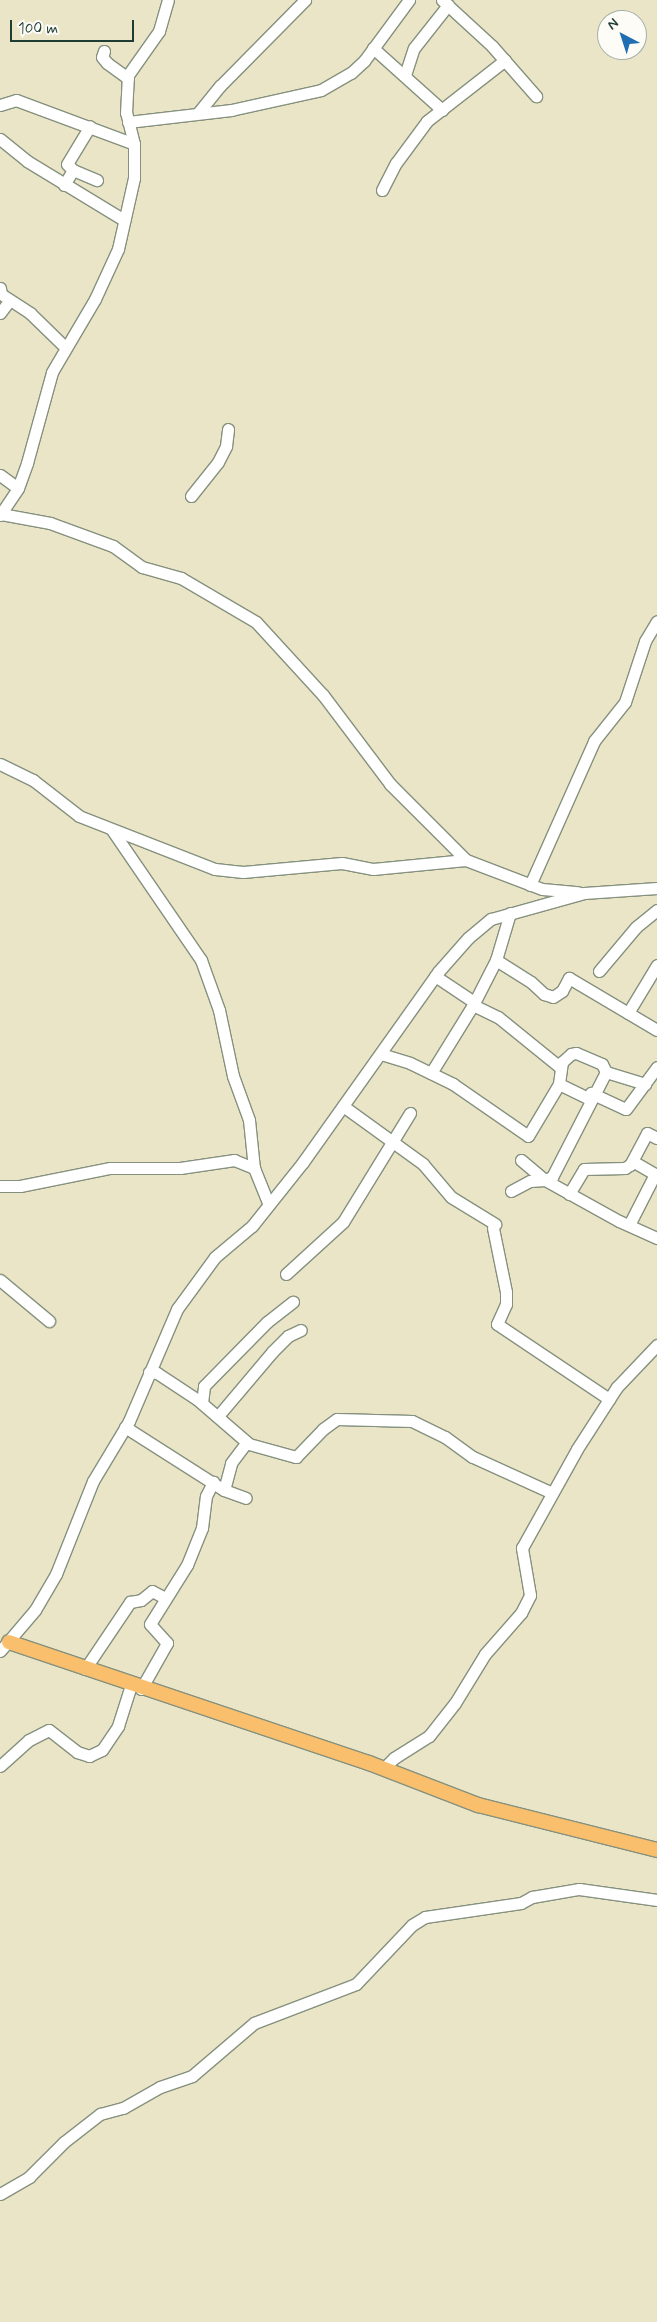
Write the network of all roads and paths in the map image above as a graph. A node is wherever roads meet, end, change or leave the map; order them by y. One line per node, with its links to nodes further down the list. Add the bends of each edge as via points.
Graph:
1 (168, 0): 9 (street, via 159,31)
2 (305, 0): 13 (street, via 220,86)
3 (409, 0): 5 (street)
4 (445, 3): 7 (street); 8 (street, via 414,48)
5 (373, 48): 8 (street); 13 (street, via 351,73 321,90 231,110)
6 (104, 51): 9 (street, via 102,57 107,64)
7 (505, 60): 10 (street); 12 (street)
8 (405, 75): 12 (street)
9 (128, 78): 14 (street)
10 (536, 96)
11 (0, 105): 15 (street, via 16,100)
12 (442, 110): 21 (street, via 427,120 414,137)
13 (198, 113): 14 (street)
14 (128, 122): 17 (street)
15 (90, 126): 17 (street); 18 (street, via 67,164)
16 (0, 139): 20 (street)
17 (134, 144): 22 (street, via 134,178)
18 (73, 170): 19 (street); 20 (street)
19 (97, 180)
20 (64, 185): 22 (street)
21 (382, 190)
22 (124, 220): 26 (street, via 109,270)
23 (0, 288): 24 (street, via 1,294)
24 (9, 301): 25 (street); 26 (street, via 30,313)
25 (0, 312)
26 (66, 348): 29 (street, via 52,372 38,434)
27 (228, 429): 30 (street, via 226,446 218,462)
28 (0, 476): 29 (street)
29 (18, 488): 31 (street)
30 (191, 496)
31 (0, 515): 35 (street, via 50,524 113,546 142,567 180,578 256,622 324,695 390,784)
32 (657, 621): 36 (street, via 645,641 624,702 594,741)
33 (0, 764): 34 (street, via 33,780 78,816)
34 (112, 829): 35 (street, via 215,869 243,872 342,863 373,869); 62 (street, via 201,960 218,1010 233,1076 249,1120)
35 (466, 860): 36 (street)
36 (530, 885): 38 (street)
37 (657, 888): 38 (street)
38 (584, 893): 40 (street)
39 (657, 910): 43 (street, via 636,927)
40 (510, 914): 41 (street); 44 (street, via 491,919 474,933)
41 (496, 960): 45 (street); 46 (street, via 544,994 553,997 562,991 569,978)
42 (657, 965): 46 (street)
43 (600, 971)
44 (435, 976): 45 (street); 48 (street)
45 (474, 1004): 50 (street, via 498,1018); 52 (street)
46 (628, 1013): 47 (street)
47 (657, 1030)
48 (381, 1054): 52 (street); 56 (street)
49 (657, 1067): 54 (street)
50 (561, 1068): 51 (street, via 570,1054 576,1053 602,1064); 53 (street)
51 (606, 1072): 54 (street); 55 (street)
52 (431, 1073): 53 (street, via 528,1136)
53 (560, 1084): 55 (street, via 588,1098)
54 (645, 1084): 55 (street, via 626,1109)
55 (594, 1094): 63 (street, via 552,1177)
56 (343, 1106): 59 (street); 67 (street, via 304,1162)
57 (410, 1113): 59 (street)
58 (657, 1138): 61 (street, via 647,1133)
59 (392, 1139): 70 (street, via 343,1222); 77 (street, via 424,1164 451,1197 494,1226 506,1292 506,1304 497,1324)
60 (522, 1160): 63 (street)
61 (630, 1165): 66 (street, via 584,1170); 68 (street, via 634,1162 655,1174)
62 (254, 1168): 64 (street, via 234,1160 180,1168 110,1168 20,1186); 67 (street)
63 (545, 1180): 65 (street, via 530,1181); 66 (street)
64 (0, 1186)
65 (511, 1191)
66 (569, 1194): 68 (street)
67 (268, 1203): 76 (street, via 252,1226 215,1257 198,1279 177,1309)
68 (629, 1225): 69 (street)
69 (657, 1238)
70 (286, 1274)
71 (0, 1280): 73 (street)
72 (293, 1302): 78 (street, via 267,1322 204,1386)
73 (50, 1321)
74 (302, 1330): 79 (street, via 288,1336 272,1352)
75 (657, 1344): 77 (street, via 624,1376)
76 (149, 1372): 78 (street); 80 (street)
77 (609, 1399): 84 (street)
78 (202, 1403): 79 (street)
79 (218, 1416): 81 (street)
80 (125, 1427): 82 (street); 87 (street, via 93,1481 56,1574 35,1610)
81 (247, 1442): 83 (street, via 231,1463); 84 (street, via 296,1457 337,1419 412,1421 445,1437 480,1460)
82 (213, 1482): 83 (street); 86 (street, via 206,1496 202,1528 187,1565)
83 (224, 1490): 85 (street)
84 (552, 1493): 91 (street, via 522,1548 530,1595 521,1613 485,1654 455,1703 429,1736)
85 (246, 1498)
86 (165, 1598): 88 (street, via 152,1591 141,1600 130,1602); 89 (street, via 150,1624 167,1643)
87 (3, 1644): 88 (main road)
88 (85, 1669): 89 (main road)
89 (136, 1687): 90 (street, via 118,1726 102,1750 89,1756 77,1752 49,1730 29,1740); 91 (main road)
90 (0, 1766)
91 (383, 1769): 92 (main road, via 478,1805)
92 (657, 1850)
93 (657, 1900): 94 (street, via 580,1889 532,1897 522,1903 425,1917 412,1925 356,1984 254,2024 192,2076 160,2088 123,2108 100,2114 64,2142 29,2177)
94 (0, 2194)

